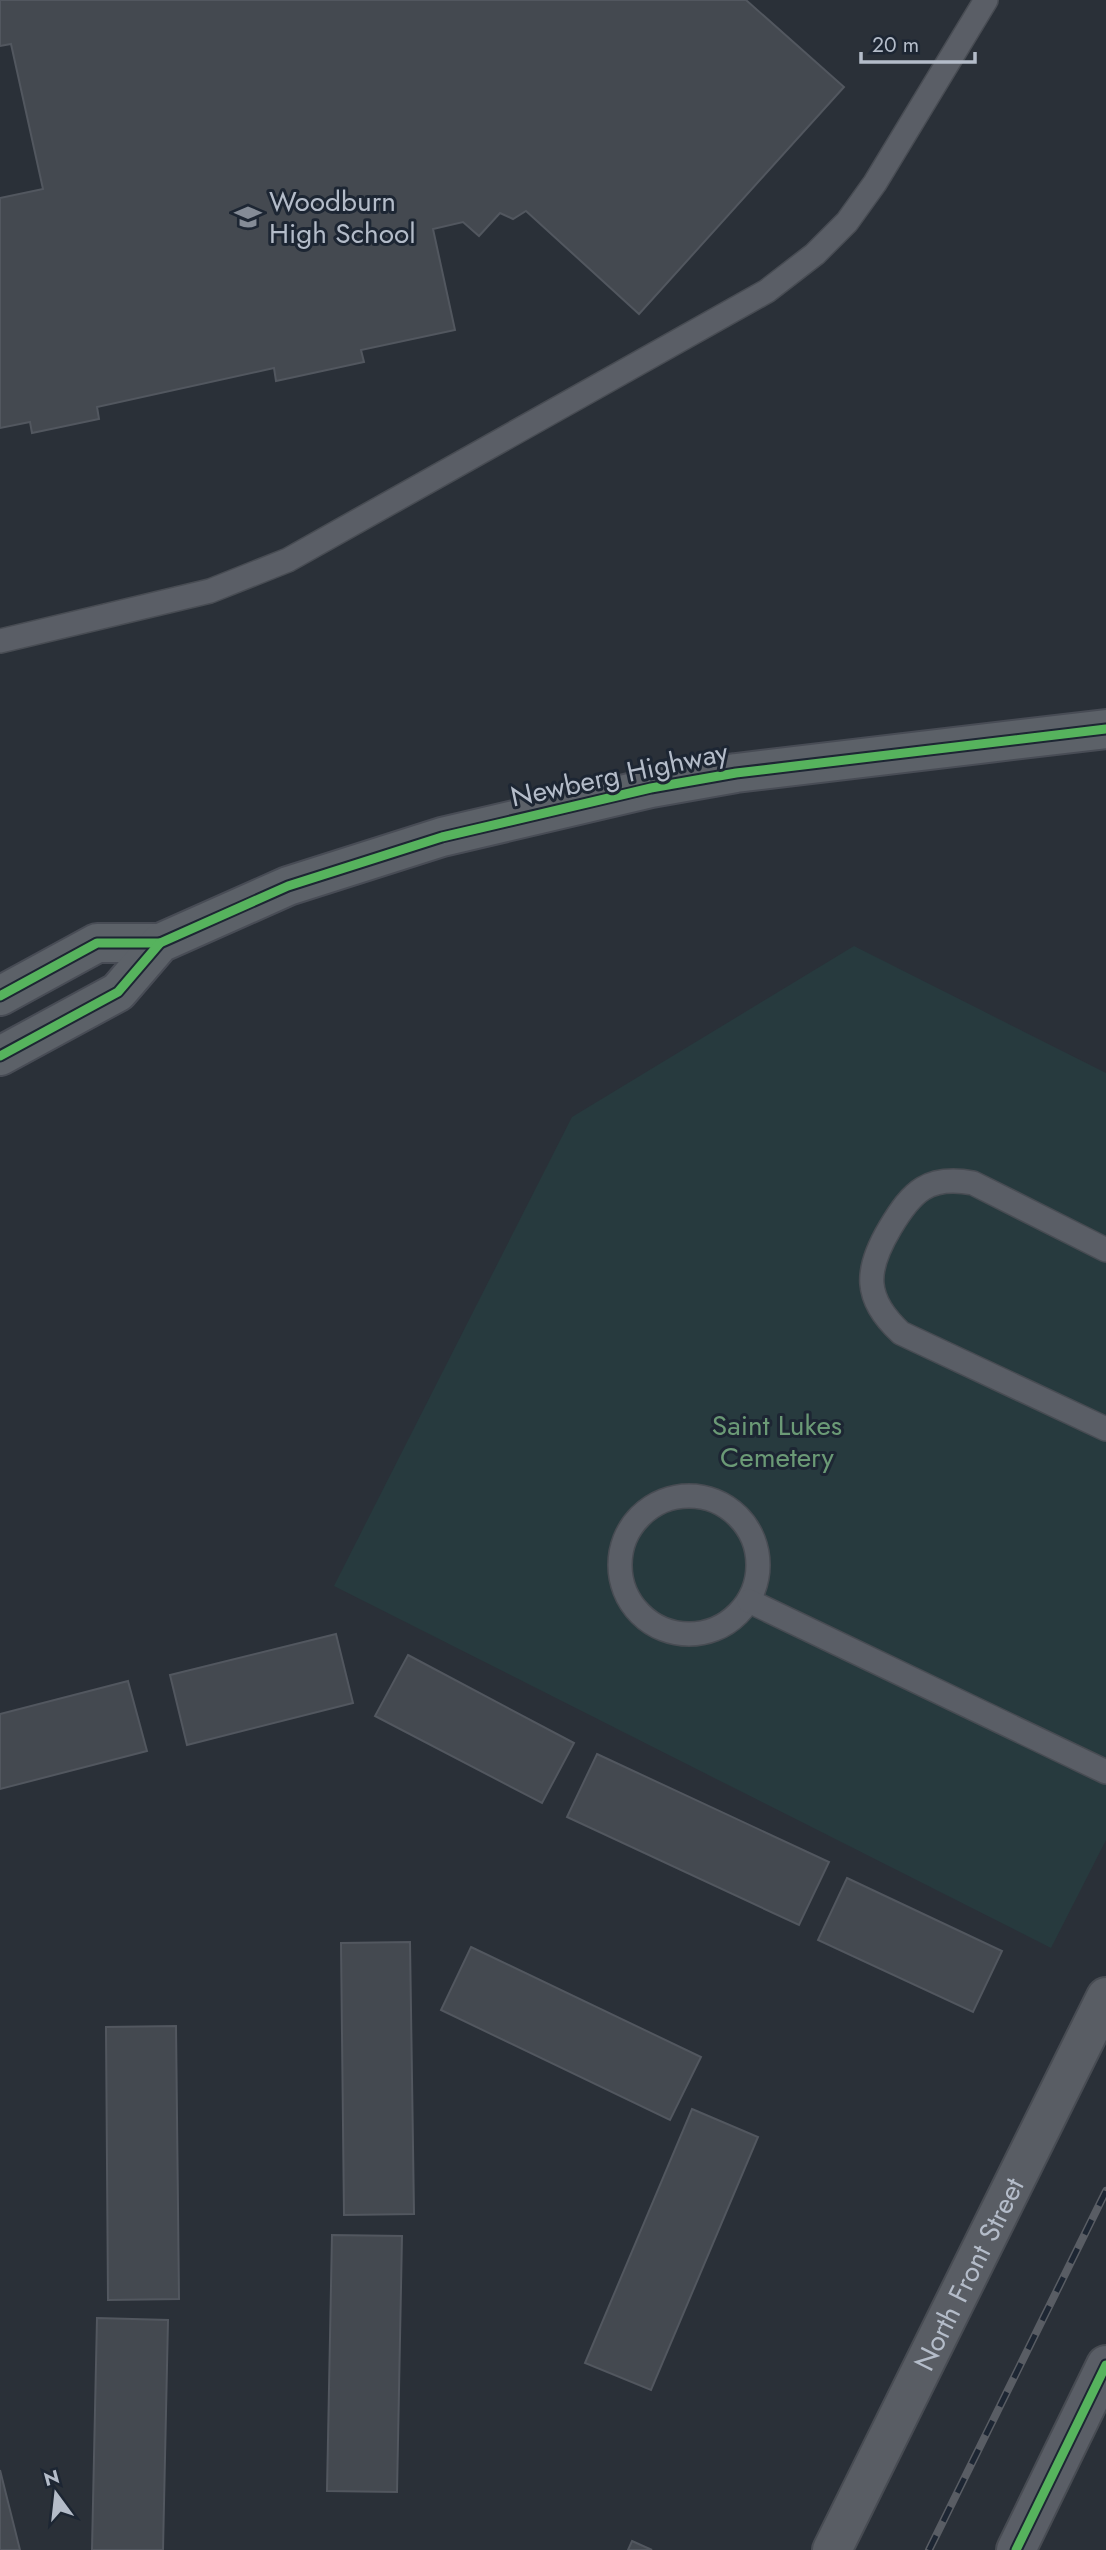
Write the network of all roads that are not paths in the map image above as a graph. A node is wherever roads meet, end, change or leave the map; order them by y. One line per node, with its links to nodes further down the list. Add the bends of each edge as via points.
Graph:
1 (986, 0): 2 (lane, via 876,183 847,222 767,291 288,560 210,591)
2 (0, 641)
3 (1106, 729): 4 (main road, Newberg Highway, via 736,773 526,816 442,837 288,886)
4 (160, 943): 5 (main road, Newberg Highway, via 97,943); 6 (main road, Newberg Highway, via 118,992)
5 (0, 996)
6 (0, 1056)
7 (1106, 1250): 8 (lane, via 972,1183 934,1182 904,1205 875,1254 870,1276 884,1318 901,1333)
8 (1106, 1429)
9 (749, 1601): 9 (lane, via 759,1572 755,1541 729,1509 711,1499 680,1496 651,1506 629,1528 619,1558 623,1589 640,1615 667,1632 698,1635 727,1624); 10 (lane)
10 (1106, 1772)
11 (1106, 1997): 13 (main road, North Front Street)
12 (1106, 2365): 14 (street)
13 (832, 2550)
14 (1016, 2550)

